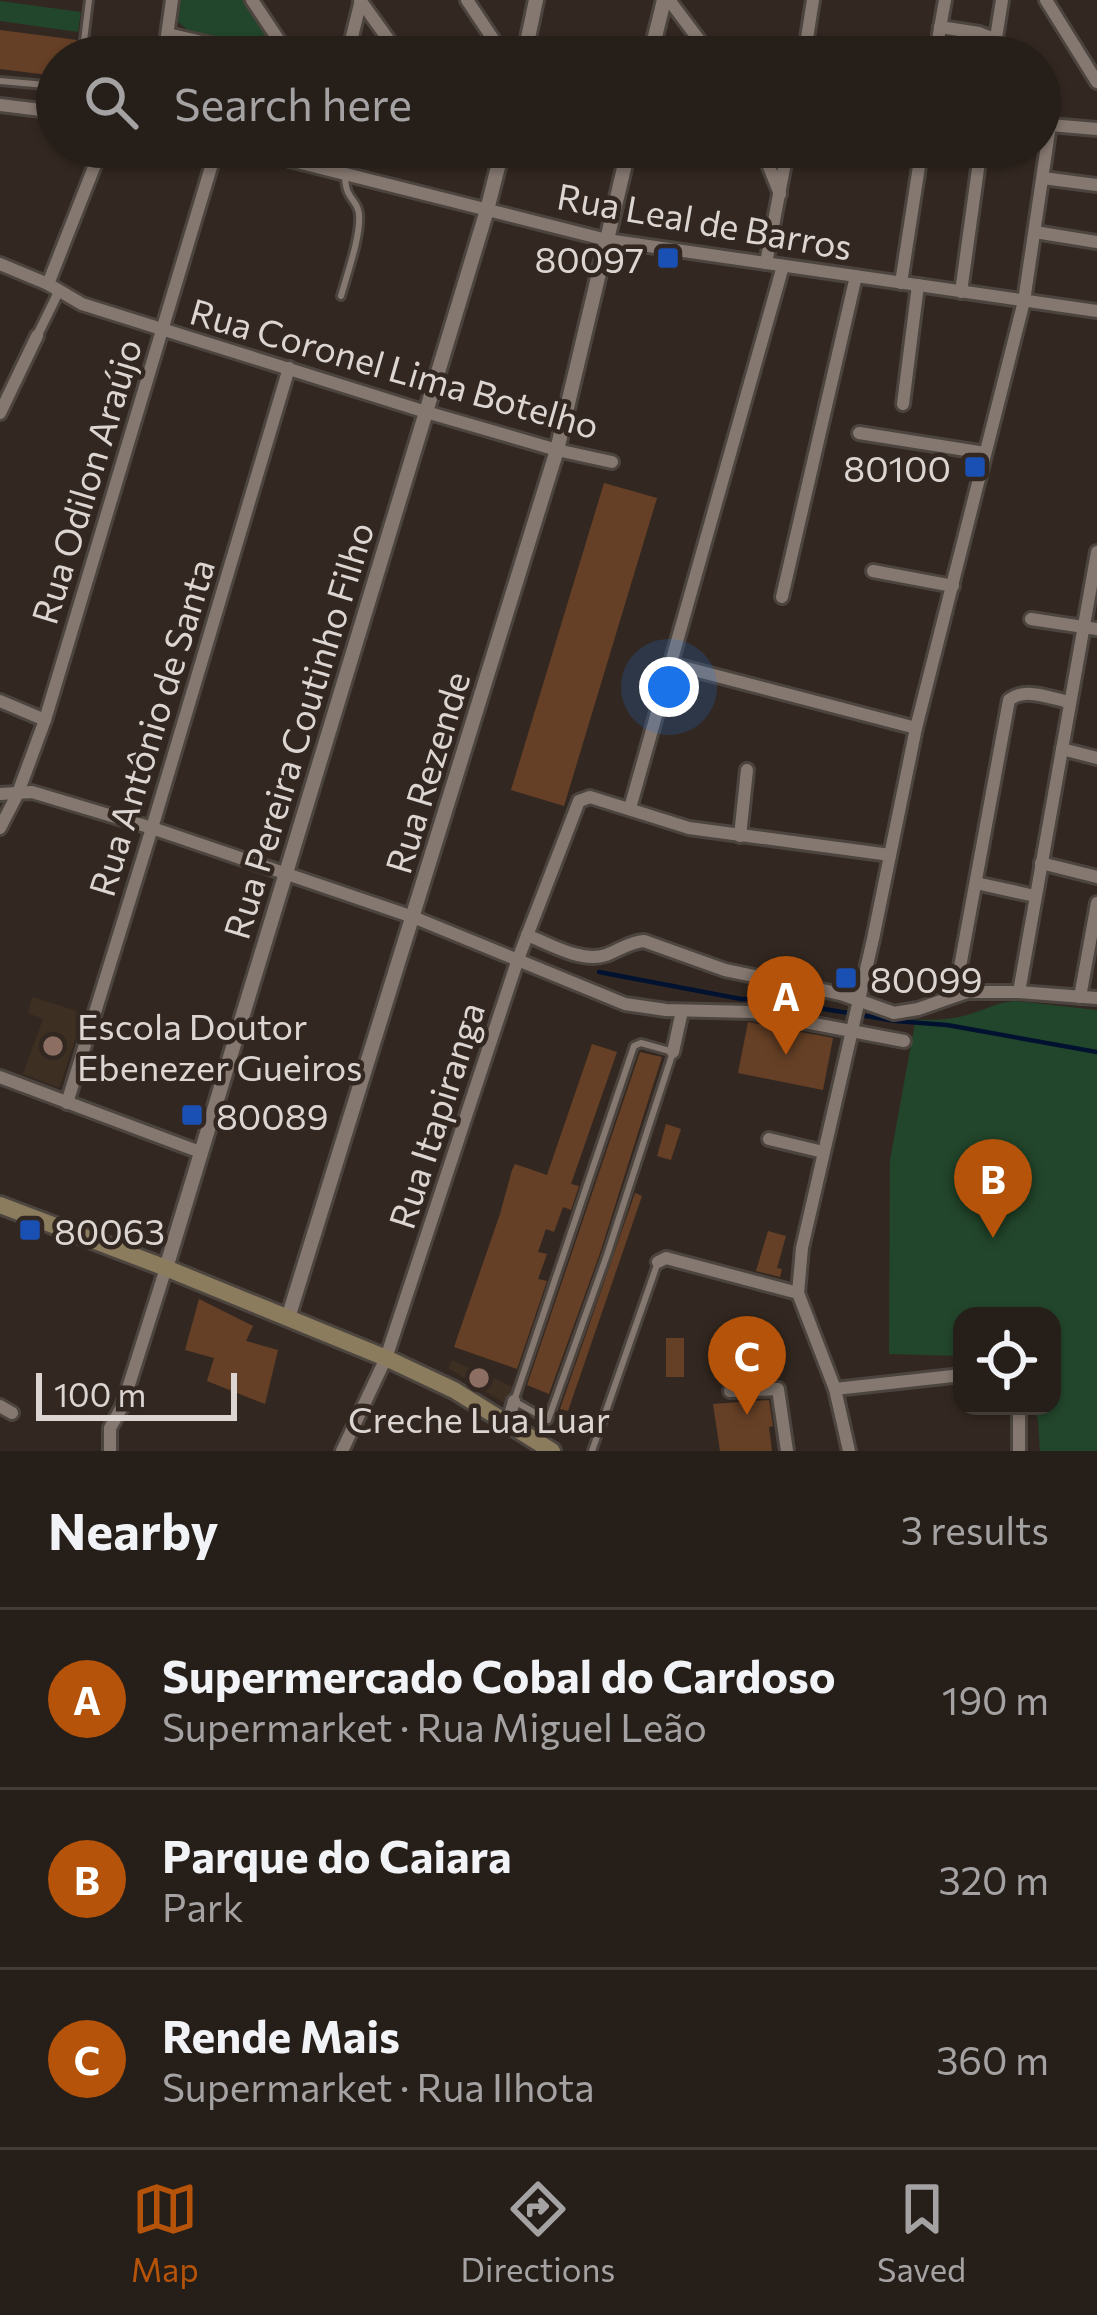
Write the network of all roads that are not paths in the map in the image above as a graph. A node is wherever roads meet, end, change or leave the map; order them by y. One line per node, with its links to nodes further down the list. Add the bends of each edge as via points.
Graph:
1 (89, 0): 14 (lane)
2 (172, 0): 13 (street)
3 (252, 0): 16 (street)
4 (360, 0): 17 (street); 18 (street)
5 (467, 0): 19 (street)
6 (536, 0): 20 (street)
7 (666, 0): 21 (street); 22 (street)
8 (813, 0): 23 (street)
9 (945, 0): 12 (street)
10 (1002, 0): 26 (street)
11 (1046, 0): 28 (street)
12 (940, 27): 24 (street); 25 (street)
13 (168, 34): 15 (street)
14 (85, 36)
15 (177, 36)
16 (276, 36)
17 (352, 36)
18 (386, 36)
19 (491, 36)
20 (528, 36)
21 (656, 36)
22 (695, 36)
23 (807, 36)
24 (938, 36)
25 (987, 36)
26 (996, 36)
27 (0, 81): 29 (lane)
28 (1097, 82)
29 (36, 84)
30 (0, 105): 31 (street)
31 (36, 109)
32 (1061, 125): 33 (street)
33 (1097, 128)
34 (95, 168): 58 (street)
35 (211, 168): 63 (street, Rua Odilon Araújo)
36 (323, 168): 44 (street, Rua Leal de Barros)
37 (498, 168): 48 (street, Rua Pereira Coutinho Filho)
38 (624, 168): 50 (street, Rua Rezende)
39 (769, 168): 47 (street)
40 (784, 168): 47 (street)
41 (919, 168): 56 (street)
42 (978, 168): 59 (street)
43 (1044, 168): 45 (street)
44 (345, 174): 48 (street, Rua Leal de Barros); 60 (lane, via 359,221)
45 (1043, 178): 46 (street); 49 (street)
46 (1097, 185)
47 (780, 195): 52 (street)
48 (487, 210): 50 (street, Rua Leal de Barros); 68 (street, Rua Pereira Coutinho Filho)
49 (1035, 232): 51 (street); 61 (street)
50 (607, 240): 52 (street, Rua Leal de Barros); 70 (street, Rua Rezende)
51 (1097, 242)
52 (766, 263): 54 (street, Rua Leal de Barros)
53 (0, 264): 58 (street, Rua Coronel Lima Botelho)
54 (783, 266): 55 (street, Rua Leal de Barros); 79 (street)
55 (856, 276): 56 (street, Rua Leal de Barros); 76 (street)
56 (902, 283): 57 (street, Rua Leal de Barros)
57 (918, 285): 59 (street, Rua Leal de Barros); 66 (street)
58 (53, 287): 63 (street, Rua Coronel Lima Botelho); 64 (street)
59 (962, 292): 61 (street, Rua Leal de Barros)
60 (341, 296)
61 (1024, 301): 62 (street, Rua Leal de Barros); 71 (street)
62 (1097, 311)
63 (162, 329): 65 (street, Rua Coronel Lima Botelho); 82 (street, Rua Odilon Araújo)
64 (37, 336): 67 (street)
65 (289, 368): 68 (street, Rua Coronel Lima Botelho); 91 (street, Rua Antônio de Santa)
66 (903, 404)
67 (0, 412)
68 (426, 412): 70 (street, Rua Coronel Lima Botelho); 95 (street, Rua Pereira Coutinho Filho)
69 (859, 434): 71 (street)
70 (557, 450): 72 (street, Rua Coronel Lima Botelho); 100 (street, Rua Rezende)
71 (986, 453): 75 (street)
72 (612, 462)
73 (1097, 553): 78 (street)
74 (873, 571): 75 (street)
75 (953, 586): 83 (street)
76 (782, 597)
77 (1031, 619): 78 (street)
78 (1090, 627): 81 (street)
79 (671, 664): 83 (street); 89 (street)
80 (0, 701): 82 (street)
81 (1069, 702): 84 (street); 97 (street, via 1023,693 1010,700)
82 (45, 720): 87 (street, Rua Odilon Araújo)
83 (916, 728): 93 (street)
84 (1062, 749): 85 (street); 94 (street)
85 (1097, 758)
86 (747, 770): 92 (street)
87 (18, 793): 88 (street); 90 (street, Rua Odilon Araújo); 91 (street)
88 (0, 794)
89 (630, 808): 92 (street); 101 (street, Rua Itapiranga, via 579,801)
90 (0, 828)
91 (152, 828): 95 (street); 113 (street, Rua Antônio de Santa)
92 (740, 836): 93 (street)
93 (890, 855): 107 (street)
94 (1041, 863): 96 (street); 98 (street)
95 (285, 873): 100 (street); 115 (street, Rua Pereira Coutinho Filho)
96 (1097, 878)
97 (976, 883): 98 (street); 104 (street)
98 (1035, 896): 103 (street)
99 (1097, 903): 105 (street)
100 (413, 917): 102 (street); 121 (street, Rua Rezende)
101 (527, 935): 102 (street, Rua Itapiranga); 107 (street, via 590,957 644,941 725,970)
102 (518, 958): 108 (street, via 600,996); 122 (street, Rua Itapiranga)
103 (1019, 992): 104 (street); 105 (street)
104 (955, 994): 107 (street, via 894,1013)
105 (1080, 997): 106 (street)
106 (1097, 998)
107 (858, 1000): 109 (street)
108 (682, 1011): 109 (street); 111 (street)
109 (851, 1027): 110 (street); 116 (street)
110 (904, 1041)
111 (673, 1052): 126 (lane, via 634,1046); 126 (lane, via 548,1420)
112 (0, 1077): 113 (street)
113 (67, 1102): 115 (street)
114 (769, 1139): 116 (street)
115 (200, 1152): 119 (street, Rua Pereira Coutinho Filho)
116 (824, 1152): 120 (street)
117 (0, 1205): 119 (main road)
118 (658, 1262): 120 (street); 132 (lane)
119 (166, 1268): 121 (main road); 129 (street, via 110,1428)
120 (798, 1293): 124 (street)
121 (288, 1318): 122 (main road)
122 (386, 1358): 128 (main road); 130 (street, Rua Itapiranga)
123 (953, 1376): 124 (street)
124 (835, 1389): 134 (street)
125 (730, 1390): 133 (street, via 778,1389)
126 (514, 1401): 128 (street)
127 (1018, 1415): 135 (street)
128 (508, 1422): 131 (main road)
129 (110, 1451)
130 (342, 1451)
131 (552, 1451)
132 (592, 1451)
133 (788, 1451)
134 (849, 1451)
135 (1019, 1451)

